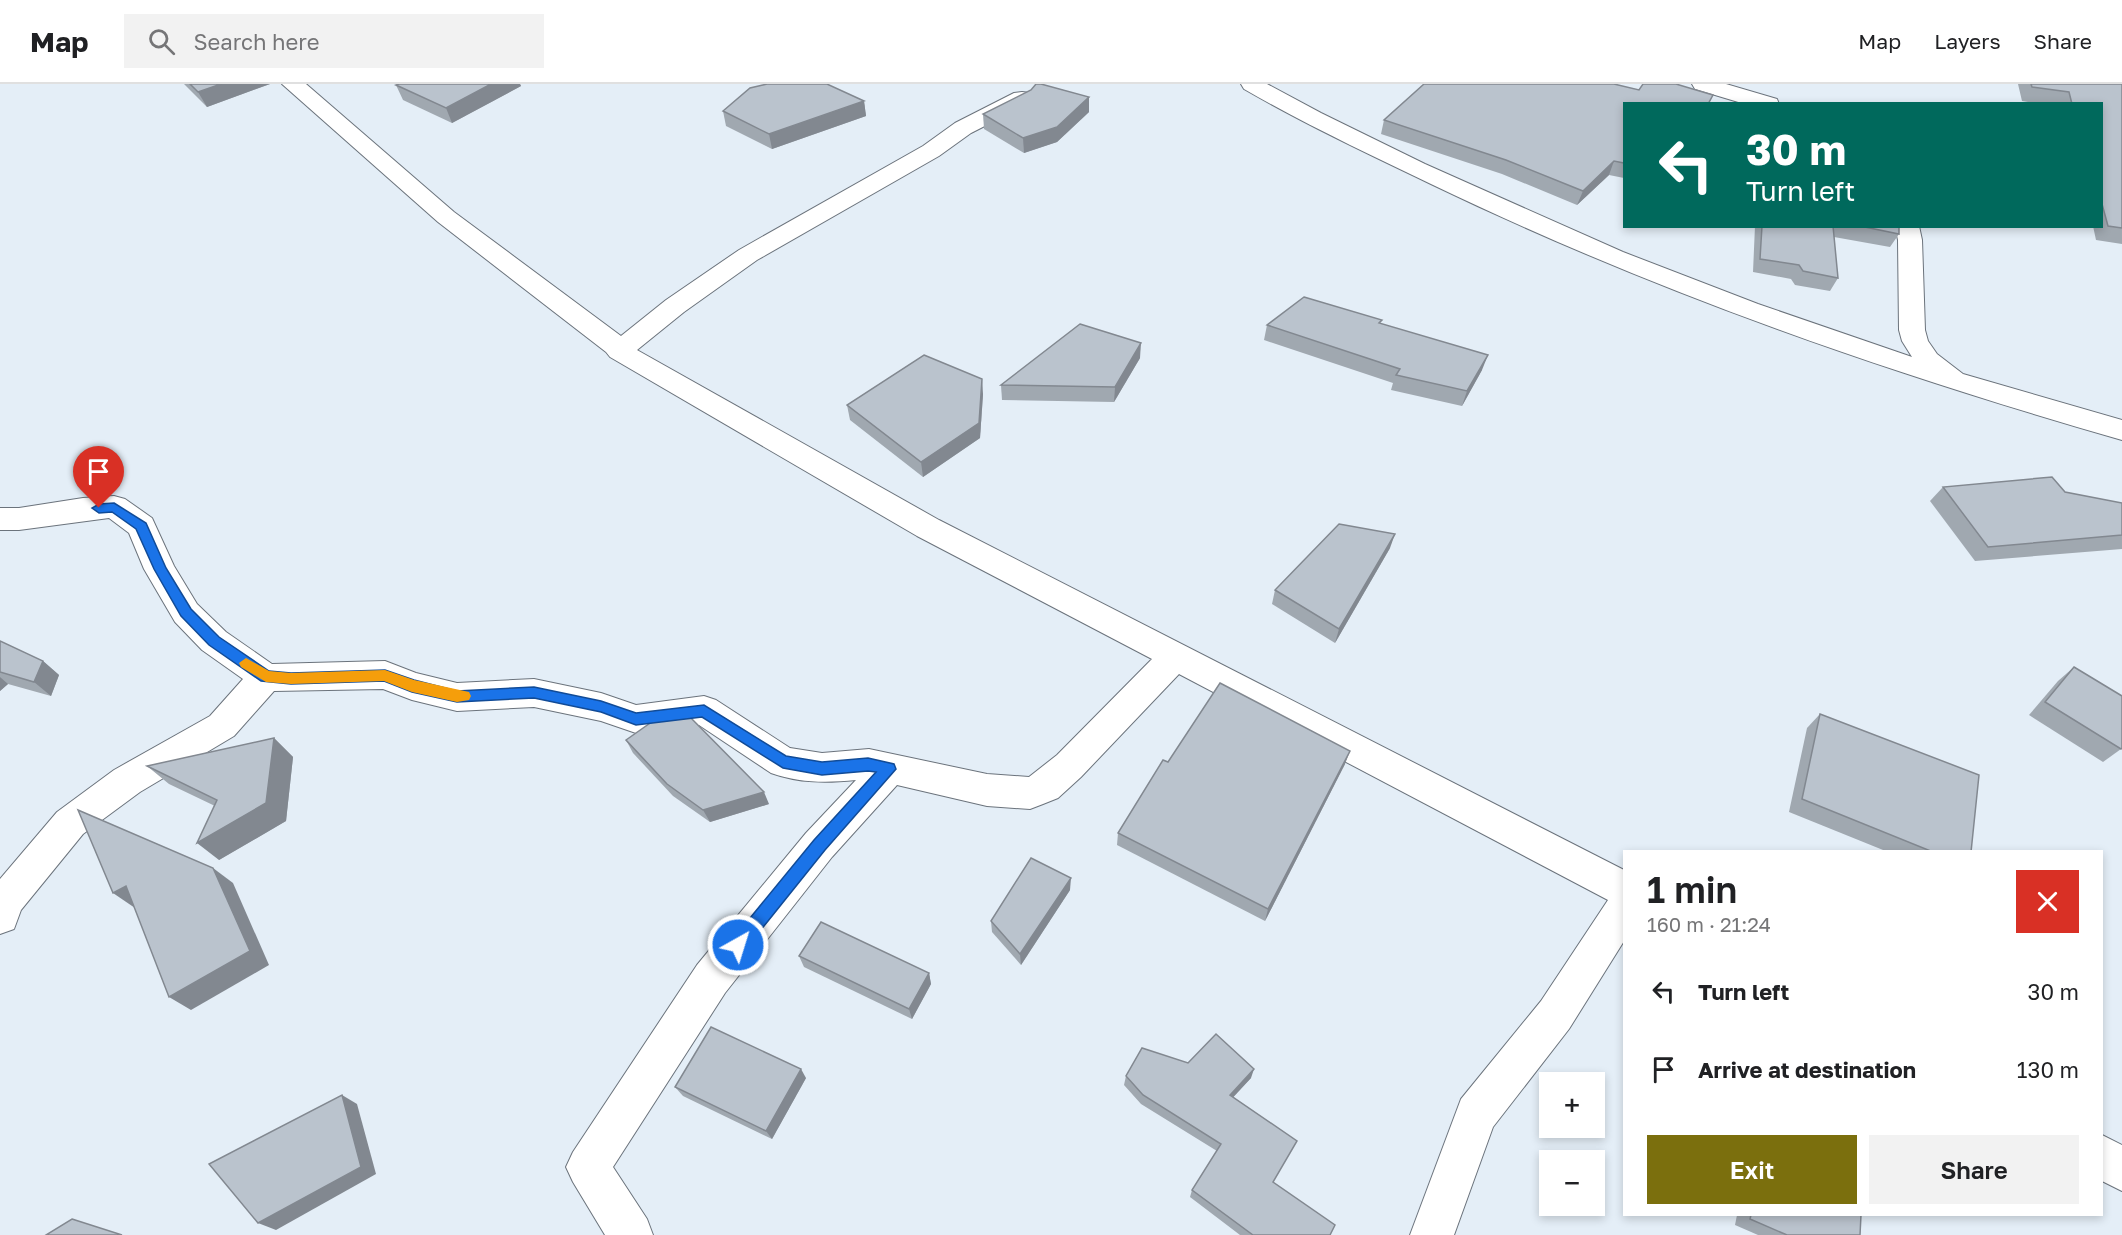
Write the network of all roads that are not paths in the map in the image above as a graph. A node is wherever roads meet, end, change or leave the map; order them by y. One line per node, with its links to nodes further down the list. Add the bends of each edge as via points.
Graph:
1 (293, 84): 7 (street, via 446,217)
2 (1252, 84): 8 (street, via 1465,193 1628,264 1839,344)
3 (1703, 84): 5 (street)
4 (1022, 98): 7 (street, via 963,128 931,151 748,255)
5 (1762, 102)
6 (1907, 228): 8 (street, via 1915,341 1927,360)
7 (619, 351): 11 (street, via 928,528)
8 (1953, 380): 9 (street)
9 (2122, 430)
10 (0, 519): 12 (street, via 114,507 141,526 186,613 214,641)
11 (1176, 656): 13 (street, via 1069,766 1045,787 1030,793 987,790); 14 (street)
12 (266, 677): 13 (street, via 385,675 457,697 534,693 601,706 636,719 704,710 783,762 822,768 868,764); 16 (street, via 222,726 127,781 70,823 6,900)
13 (889, 769): 19 (street, via 819,845 711,979 588,1167)
14 (1623, 888)
15 (1623, 910): 20 (street, via 1555,1015 1476,1114)
16 (0, 916)
17 (2103, 1158): 18 (street)
18 (2122, 1169)
19 (631, 1235)
20 (1432, 1235)

